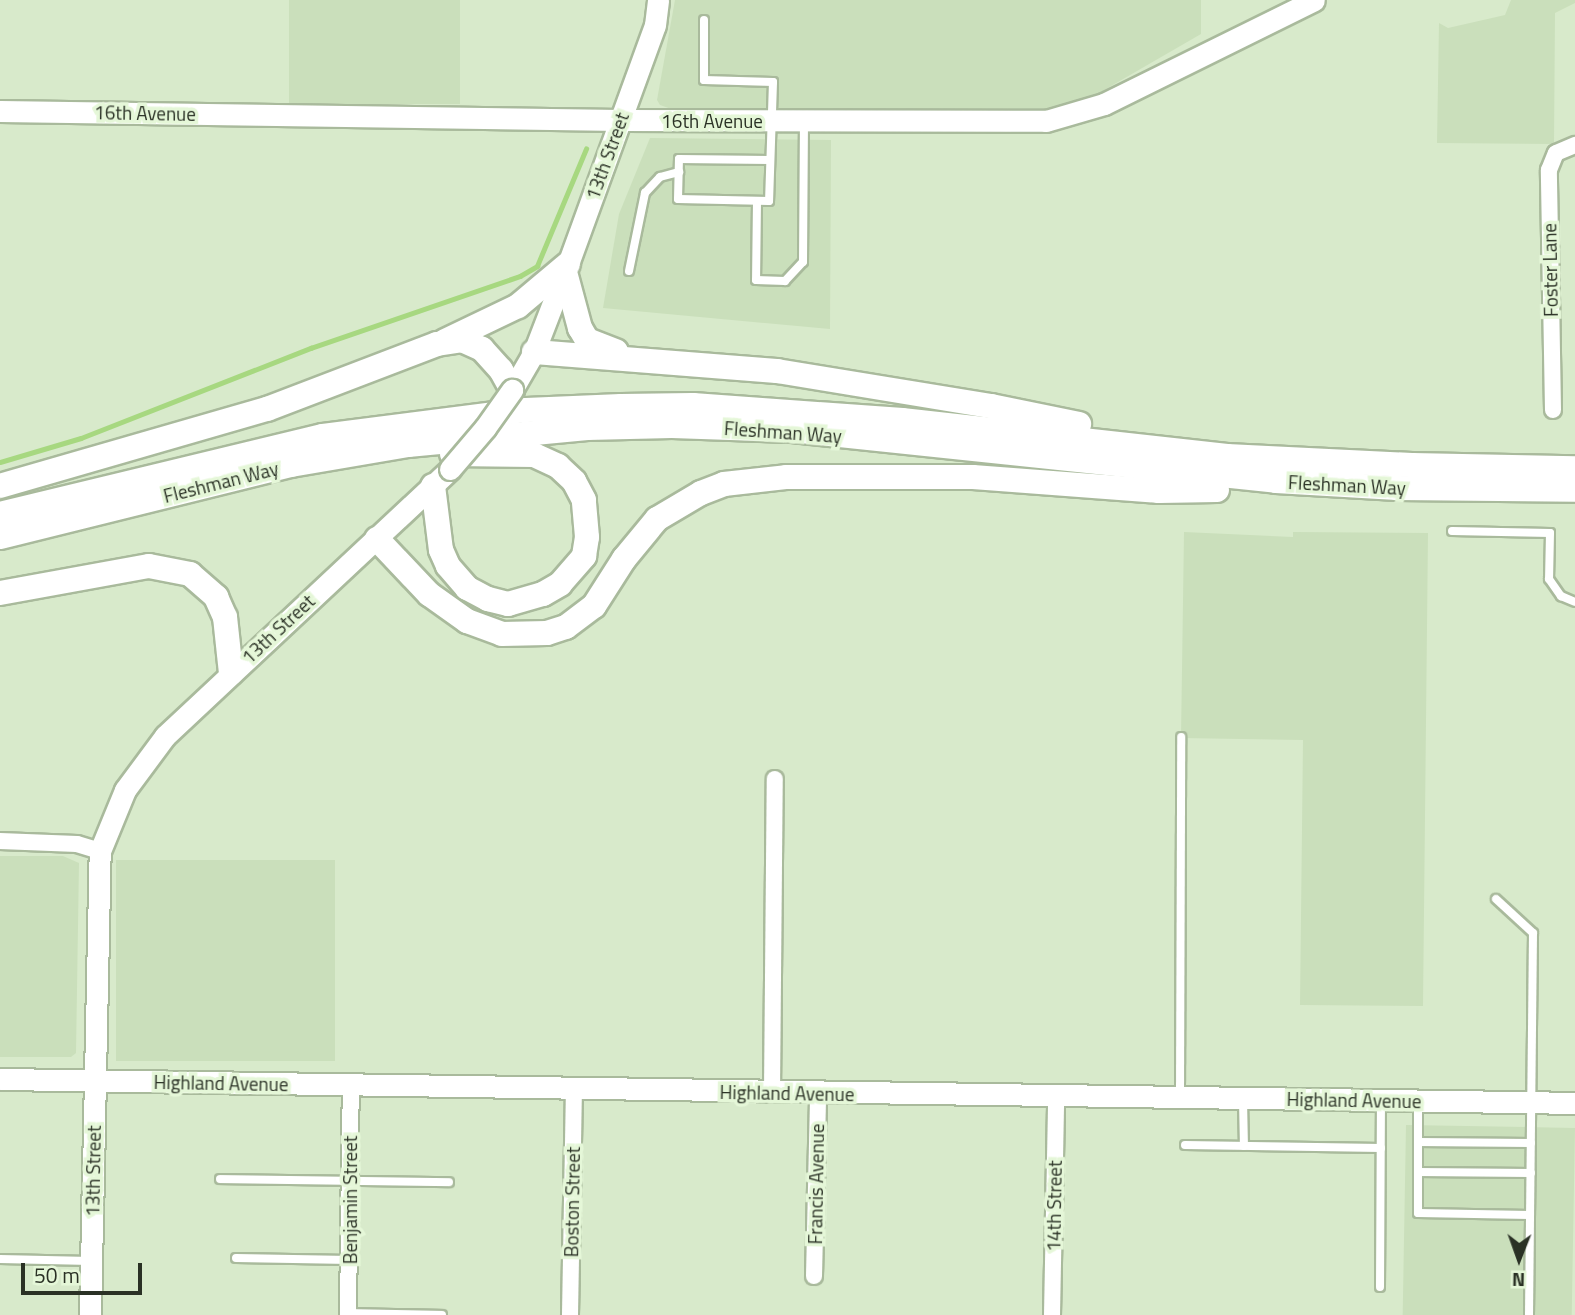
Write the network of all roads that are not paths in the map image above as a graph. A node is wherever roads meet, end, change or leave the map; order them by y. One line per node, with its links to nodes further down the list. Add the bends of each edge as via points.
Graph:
1 (658, 0): 5 (main road, 13th Street, via 654,25)
2 (1314, 0): 7 (main road, 16th Avenue, via 1104,104 1046,121)
3 (704, 20): 6 (lane, via 704,80 773,82)
4 (0, 111): 5 (main road, 16th Avenue)
5 (620, 120): 6 (main road, 16th Avenue); 12 (main road, 13th Street)
6 (770, 122): 7 (main road, 16th Avenue); 9 (lane)
7 (804, 122): 11 (lane, via 803,262 785,281 756,281)
8 (1575, 145): 18 (street, Foster Lane, via 1556,153 1549,170)
9 (770, 160): 10 (lane, via 679,159); 11 (lane, via 769,201)
10 (679, 173): 11 (lane, via 678,199); 13 (lane, via 660,177 646,193)
11 (757, 201)
12 (566, 268): 14 (main road, via 518,306); 15 (main road, 13th Street); 16 (main road, via 574,312 587,340 607,349)
13 (629, 271)
14 (437, 345): 17 (main road, via 462,340 482,349); 23 (main road, via 267,409)
15 (534, 352): 16 (main road); 17 (main road, 13th Street)
16 (678, 363): 19 (main road, via 777,372 991,406)
17 (512, 390): 22 (main road, 13th Street, bridge)
18 (1553, 410)
19 (1227, 456): 21 (main road, Fleshman Way); 26 (main road, Fleshman Way, via 915,421 707,406 526,410 323,436)
20 (290, 465): 22 (main road, via 420,455 534,455 558,466 574,481 584,500 584,556 560,584 508,604 467,588 441,550); 24 (main road, Fleshman Way, via 509,433 672,426 792,430 1172,472); 28 (main road, Fleshman Way)
21 (1575, 468)
22 (442, 478): 29 (main road, 13th Street)
23 (0, 486)
24 (1397, 488): 25 (main road, Fleshman Way); 29 (main road, via 1159,491 973,477 786,477 724,484 657,519 594,606 566,627 547,633 502,634 467,621 429,594)
25 (1575, 490)
26 (0, 514)
27 (1452, 531): 31 (lane, via 1550,533 1549,579 1561,596)
28 (0, 537)
29 (377, 539): 32 (main road, 13th Street)
30 (0, 593): 32 (main road, via 149,566 190,574 216,597 225,617)
31 (1575, 602)
32 (231, 673): 36 (main road, 13th Street, via 165,736 125,790)
33 (1181, 737): 45 (lane)
34 (775, 779): 42 (street)
35 (0, 841): 36 (street, via 77,844)
36 (100, 851): 39 (main road, 13th Street)
37 (1496, 899): 49 (lane, via 1533,933)
38 (0, 1079): 39 (main road, Highland Avenue)
39 (94, 1081): 40 (main road, Highland Avenue); 66 (main road, 13th Street)
40 (351, 1085): 41 (main road, Highland Avenue); 60 (street, Benjamin Street)
41 (574, 1089): 42 (main road, Highland Avenue); 72 (street, Boston Street)
42 (772, 1093): 43 (main road, Highland Avenue)
43 (818, 1093): 44 (main road, Highland Avenue); 67 (street, Francis Avenue)
44 (1056, 1097): 45 (main road, Highland Avenue); 73 (street, 14th Street)
45 (1180, 1097): 46 (main road, Highland Avenue)
46 (1244, 1098): 47 (main road, Highland Avenue); 55 (lane)
47 (1381, 1100): 48 (main road, Highland Avenue); 56 (lane)
48 (1418, 1101): 49 (main road, Highland Avenue); 52 (lane)
49 (1531, 1103): 50 (main road, Highland Avenue); 53 (lane)
50 (1575, 1103): 51 (lane)
51 (1575, 1115)
52 (1418, 1142): 53 (lane); 57 (lane)
53 (1531, 1143): 58 (lane)
54 (1185, 1145): 55 (lane)
55 (1244, 1146): 56 (lane)
56 (1381, 1148): 68 (lane)
57 (1418, 1172): 58 (lane); 62 (lane, via 1418,1213)
58 (1531, 1174): 62 (lane)
59 (220, 1179): 60 (lane)
60 (351, 1181): 61 (lane); 65 (street, Benjamin Street)
61 (449, 1182)
62 (1530, 1214): 74 (lane)
63 (236, 1258): 65 (lane)
64 (0, 1259): 66 (lane)
65 (350, 1260): 69 (street, Benjamin Street)
66 (91, 1261): 70 (main road, 13th Street)
67 (814, 1276)
68 (1380, 1287)
69 (349, 1314): 71 (lane)
70 (90, 1315)
71 (442, 1315)
72 (570, 1315)
73 (1052, 1315)
74 (1529, 1315)

